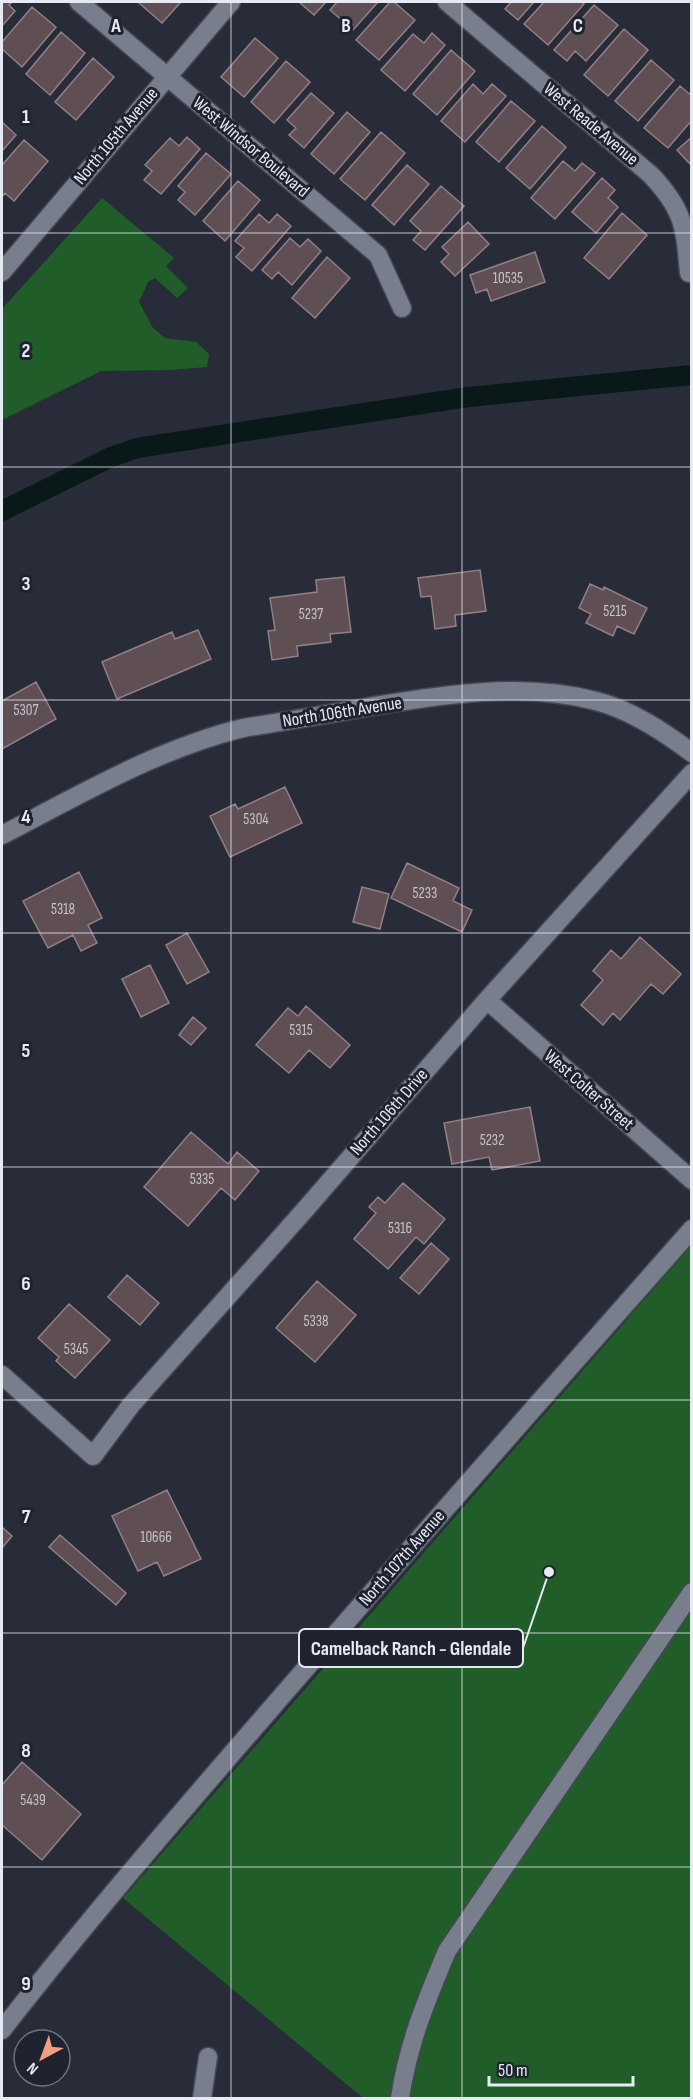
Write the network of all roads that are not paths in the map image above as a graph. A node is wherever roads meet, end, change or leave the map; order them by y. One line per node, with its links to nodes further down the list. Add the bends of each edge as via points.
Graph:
1 (79, 2): 4 (street, West Windsor Boulevard)
2 (231, 2): 4 (street, North 105th Avenue)
3 (447, 2): 7 (street, West Reade Avenue, via 666,191 685,228)
4 (167, 76): 5 (street, North 105th Avenue); 8 (street, West Windsor Boulevard, via 378,255)
5 (8, 250): 6 (street, North 105th Avenue)
6 (2, 272)
7 (689, 273)
8 (402, 308)
9 (692, 753): 11 (street, North 106th Avenue, via 638,718 598,702 562,694 465,693 207,737 127,771)
10 (692, 773): 12 (street, North 106th Drive)
11 (2, 835)
12 (487, 1000): 13 (street, West Colter Street); 15 (street, North 106th Drive, via 131,1405 93,1456)
13 (692, 1180)
14 (692, 1229): 17 (street, North 107th Avenue, via 134,1867)
15 (2, 1375)
16 (692, 1592): 20 (street, via 447,1951 424,2004)
17 (2, 2030)
18 (208, 2057): 19 (street)
19 (202, 2098)
20 (400, 2098)

